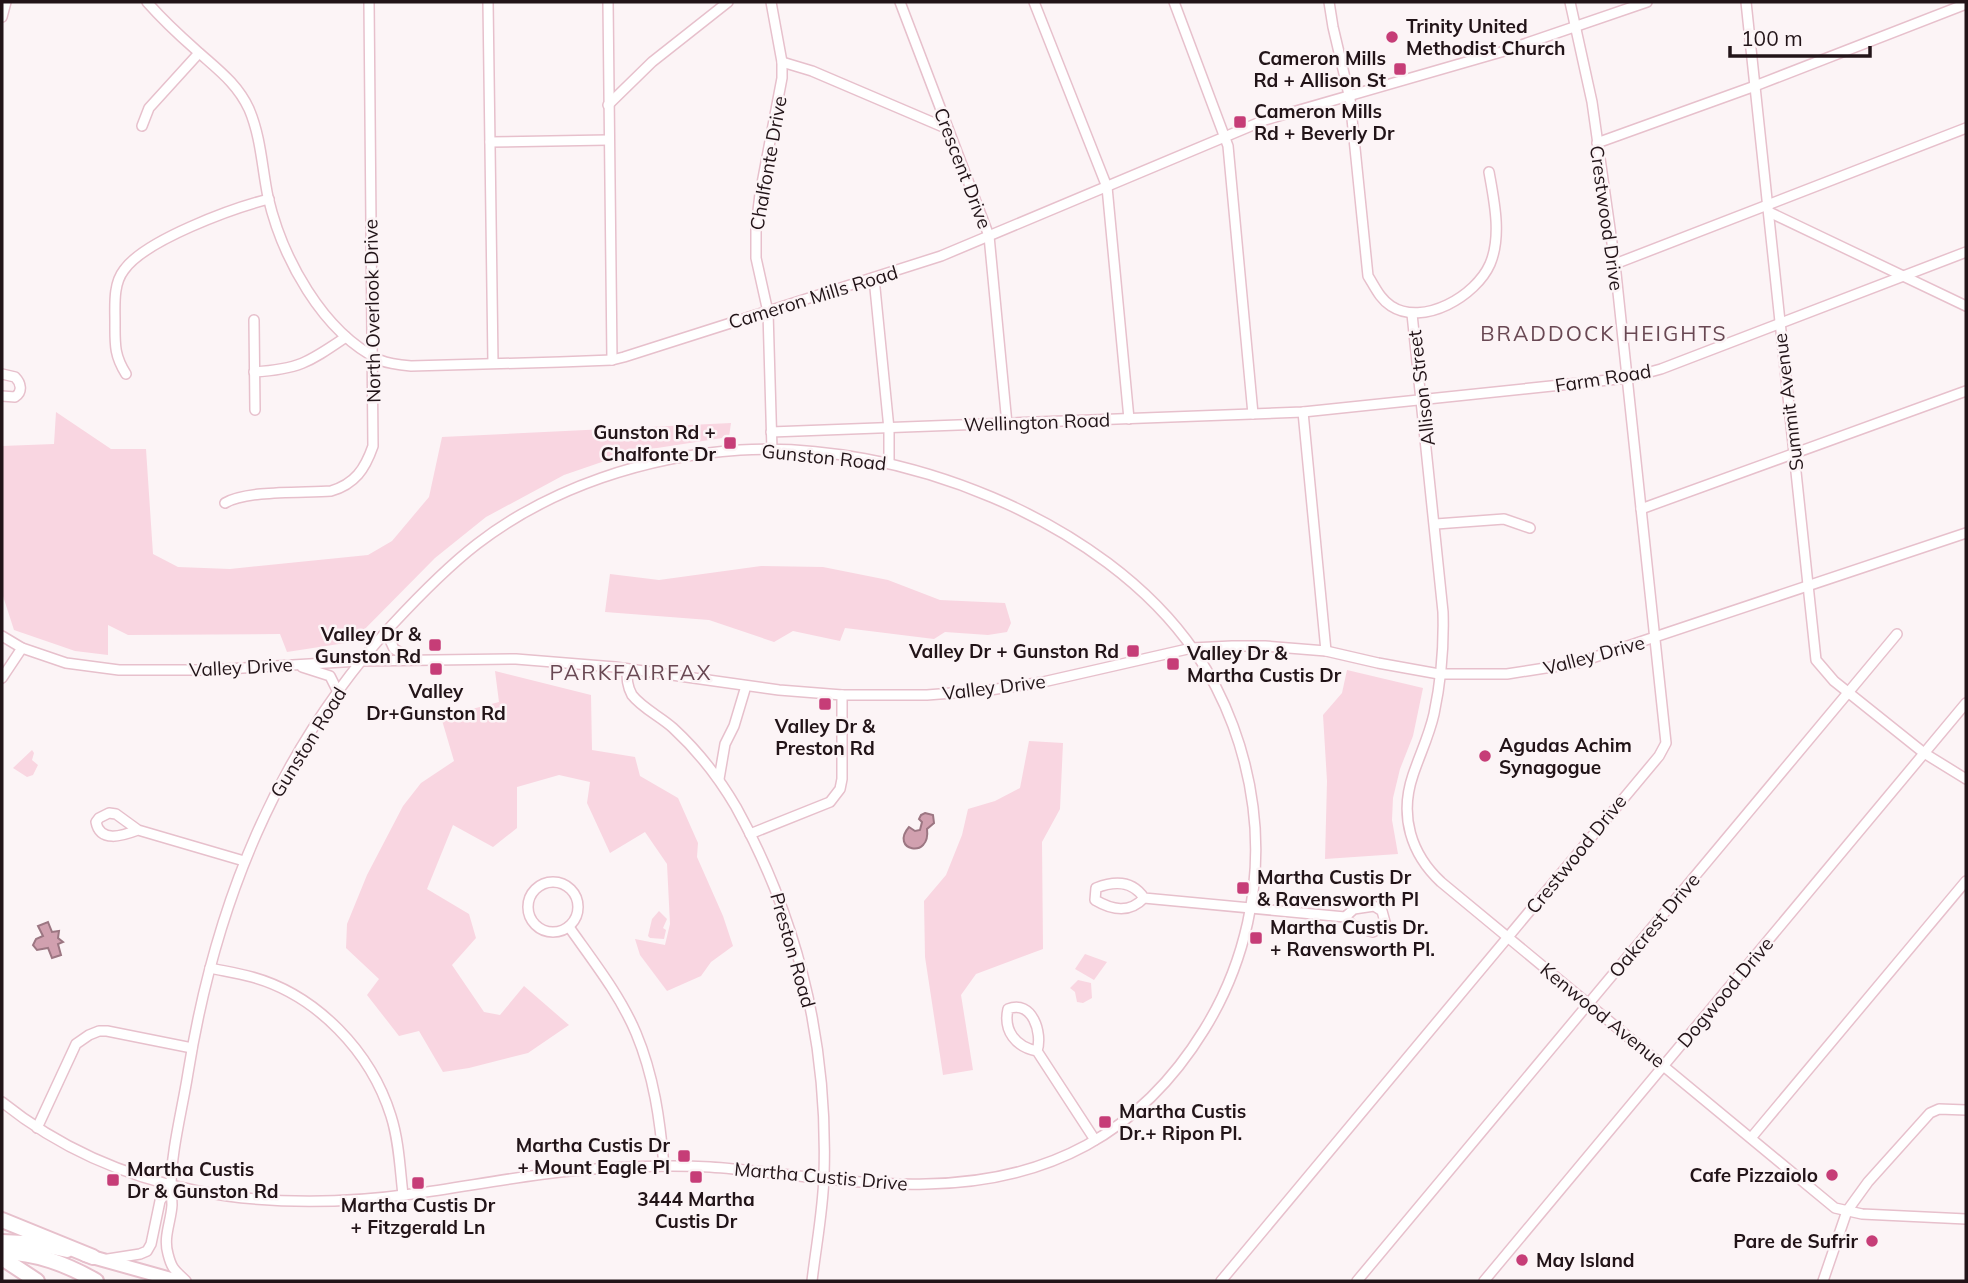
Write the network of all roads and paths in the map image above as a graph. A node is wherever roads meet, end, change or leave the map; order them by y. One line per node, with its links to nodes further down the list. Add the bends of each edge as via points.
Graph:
1 (6, 2): 16 (street)
2 (147, 2): 18 (street, Cameron Mills Road)
3 (369, 2): 45 (street, North Overlook Drive)
4 (488, 2): 28 (street)
5 (608, 2): 22 (street)
6 (728, 2): 22 (street, via 652,62)
7 (771, 2): 19 (street, Chalfonte Drive)
8 (900, 2): 25 (street, Crescent Drive)
9 (1034, 2): 31 (street)
10 (1174, 2): 26 (street)
11 (1329, 2): 21 (street, Allison Street)
12 (1570, 2): 17 (street, Crestwood Drive)
13 (1647, 2): 17 (street, Cameron Mills Road)
14 (1746, 2): 20 (street, Summit Avenue)
15 (1966, 4): 20 (street)
16 (2, 17)
17 (1577, 27): 21 (street, Cameron Mills Road); 29 (street, Crestwood Drive)
18 (199, 52): 23 (street, via 149,108); 32 (street, Cameron Mills Road, via 228,78 249,109)
19 (782, 61): 25 (street); 40 (street, Chalfonte Drive, via 782,85 756,227 756,258)
20 (1755, 86): 29 (street); 33 (street, Summit Avenue)
21 (1350, 96): 26 (street, Cameron Mills Road, via 1276,116); 41 (street, Allison Street, via 1368,276 1390,306)
22 (608, 105): 27 (street)
23 (142, 126)
24 (1966, 128): 33 (street)
25 (948, 129): 34 (street, Crescent Drive)
26 (1226, 136): 31 (street, Cameron Mills Road); 57 (street)
27 (608, 140): 28 (street); 46 (street)
28 (490, 142): 47 (street)
29 (1597, 143): 36 (street, Crestwood Drive)
30 (1489, 172): 41 (street, via 1496,242 1491,263 1465,296)
31 (1107, 187): 34 (street, Cameron Mills Road); 58 (street)
32 (268, 199): 44 (street, Cameron Mills Road, via 296,271); 50 (street, via 207,219 150,247 123,270 116,297 115,347)
33 (1768, 209): 36 (street); 37 (street); 43 (street, Summit Avenue)
34 (989, 236): 38 (street, Cameron Mills Road); 59 (street, Crescent Drive)
35 (1966, 252): 37 (street, Farm Road)
36 (1615, 264): 51 (street, Crestwood Drive)
37 (1902, 276): 39 (street); 43 (street, Farm Road)
38 (874, 278): 40 (street, Cameron Mills Road); 60 (street)
39 (1966, 306)
40 (768, 312): 46 (street, Cameron Mills Road); 61 (street, Chalfonte Drive)
41 (1412, 314): 54 (street, Allison Street)
42 (254, 320): 48 (street)
43 (1779, 323): 51 (street, Farm Road); 63 (street, Summit Avenue)
44 (346, 337): 45 (street, Cameron Mills Road); 48 (street, via 299,366)
45 (373, 355): 47 (street, Cameron Mills Road, via 411,366); 65 (street, North Overlook Drive, via 373,446 364,470 331,491 249,496)
46 (611, 360): 47 (street, Cameron Mills Road)
47 (493, 363)
48 (254, 372): 55 (street)
49 (2, 374): 53 (street, via 15,377 20,392 15,397)
50 (126, 374)
51 (1628, 378): 54 (street, Farm Road); 66 (street, Crestwood Drive)
52 (1966, 391): 63 (street)
53 (2, 396)
54 (1423, 399): 56 (street, Farm Road); 67 (street, Allison Street)
55 (255, 410)
56 (1303, 412): 57 (street, Wellington Road); 77 (street)
57 (1253, 414): 58 (street, Wellington Road)
58 (1129, 419): 59 (street, Wellington Road)
59 (1007, 424): 60 (street, Wellington Road)
60 (889, 429): 61 (street, Wellington Road); 64 (street)
61 (771, 432): 62 (street, Chalfonte Drive)
62 (772, 450): 64 (street, Gunston Road); 71 (street, Gunston Road, via 654,463 579,486 477,544)
63 (1794, 455): 66 (street); 70 (street, Summit Avenue)
64 (889, 462): 76 (street, Gunston Road, via 996,498 1063,534 1127,579)
65 (225, 503)
66 (1641, 509): 74 (street, Crestwood Drive)
67 (1436, 524): 68 (street, via 1504,519); 82 (street, Allison Street, via 1443,612)
68 (1530, 528)
69 (1966, 533): 70 (street, Valley Drive)
70 (1807, 587): 74 (street, Valley Drive); 86 (street, Summit Avenue, via 1816,660)
71 (390, 628): 78 (street, via 394,649); 79 (street, Gunston Road)
72 (1897, 634): 86 (street, Oakcrest Drive)
73 (2, 636): 75 (street, Valley Drive)
74 (1653, 639): 82 (street, Valley Drive, via 1550,668 1507,674); 100 (street, Crestwood Drive, via 1664,720 1663,750)
75 (22, 648): 80 (street, Valley Drive, via 66,663 121,670); 83 (street)
76 (1192, 648): 77 (street, Valley Drive, via 1265,646); 87 (street, Valley Drive, via 990,690); 97 (street, Martha Custis Drive, via 1230,718 1248,777 1255,832)
77 (1326, 651): 82 (street, Valley Drive)
78 (417, 660): 79 (street, Valley Drive); 81 (street, Valley Drive, via 516,659)
79 (360, 661): 80 (street, Valley Drive); 85 (street, Gunston Road)
80 (293, 664): 85 (street, via 330,676)
81 (627, 669): 84 (street, Valley Drive); 90 (street, Preston Road, via 627,684 634,697 679,734)
82 (1439, 674): 100 (street, Kenwood Avenue, via 1429,732 1409,794 1412,843 1431,873)
83 (2, 678)
84 (746, 686): 87 (street, Valley Drive); 90 (street, via 725,744)
85 (338, 692): 94 (street, Gunston Road, via 289,767)
86 (1848, 693): 89 (street, Summit Avenue); 102 (street, Oakcrest Drive)
87 (842, 695): 93 (street, via 842,779 836,795 816,809)
88 (1966, 703): 89 (street, Dogwood Drive)
89 (1924, 753): 91 (street, Summit Avenue); 105 (street, Dogwood Drive)
90 (719, 779): 93 (street, Preston Road)
91 (1966, 779)
92 (138, 830): 94 (street)
93 (750, 834): 112 (street, Preston Road, via 789,925 809,998 823,1096)
94 (244, 861): 101 (street, Gunston Road)
95 (1966, 881): 109 (street)
96 (1144, 898): 96 (street, via 1135,888 1116,882 1096,888 1094,895 1095,900 1118,909); 97 (street)
97 (1251, 907): 98 (street); 110 (street, Martha Custis Drive, via 1225,992 1192,1049 1145,1103)
98 (1345, 917)
99 (569, 928): 99 (street, via 550,932 537,926 528,911 537,888 553,882 575,894 579,911); 111 (street, via 635,1032 653,1087)
100 (1508, 937): 102 (street, Kenwood Avenue); 127 (street, Crestwood Drive)
101 (210, 968): 103 (street, Gunston Road); 114 (street, via 253,977 283,990 318,1012 349,1041 371,1073 391,1117)
102 (1588, 1003): 105 (street, Kenwood Avenue); 128 (street, Oakcrest Drive)
103 (192, 1048): 108 (street, via 107,1031 89,1035 76,1044); 113 (street, Gunston Road)
104 (1037, 1051): 104 (street, via 1026,1049 1012,1036 1008,1009 1022,1009 1032,1017 1040,1037); 110 (street)
105 (1664, 1066): 109 (street, Kenwood Avenue); 129 (street, Dogwood Drive)
106 (2, 1102): 108 (street, Martha Custis Drive)
107 (1966, 1110): 115 (street, via 1930,1113)
108 (37, 1128): 113 (street, Martha Custis Drive, via 103,1163)
109 (1751, 1138): 115 (street, Kenwood Avenue, via 1835,1208)
110 (1096, 1140): 112 (street, Martha Custis Drive, via 1032,1170 986,1180 891,1184)
111 (664, 1166): 112 (street, Martha Custis Drive); 114 (street, Martha Custis Drive, via 531,1175)
112 (824, 1177): 126 (street, Preston Road)
113 (170, 1186): 114 (street, Martha Custis Drive, via 270,1201 329,1202); 121 (street, Gunston Road, via 160,1201 147,1251); 125 (street, Gunston Road, via 166,1250 175,1272)
114 (403, 1195)
115 (1847, 1211): 116 (street, Kenwood Avenue); 130 (street)
116 (1966, 1219)
117 (2, 1220): 121 (highway)
118 (2, 1241): 121 (main road)
119 (2, 1252): 123 (highway, via 55,1261)
120 (2, 1258): 122 (highway)
121 (98, 1259): 124 (main road)
122 (37, 1281)
123 (96, 1281)
124 (178, 1281)
125 (186, 1281)
126 (812, 1281)
127 (1221, 1281)
128 (1357, 1281)
129 (1484, 1281)
130 (1823, 1281)

